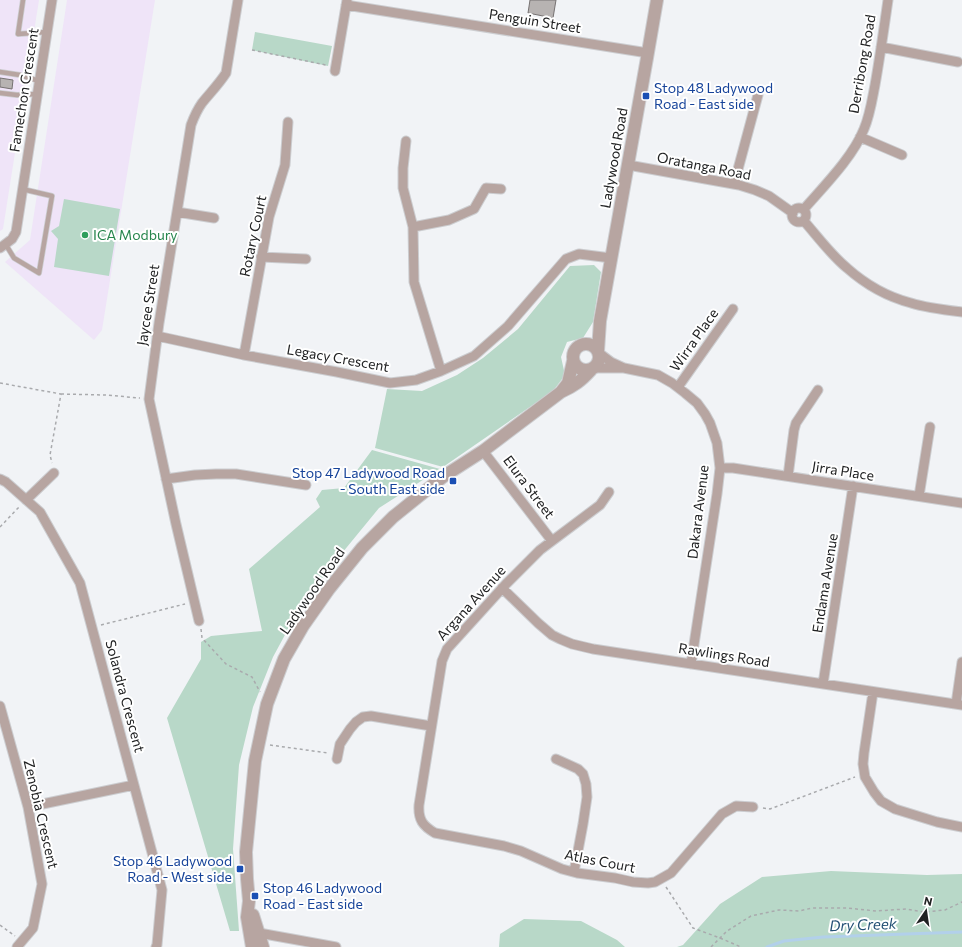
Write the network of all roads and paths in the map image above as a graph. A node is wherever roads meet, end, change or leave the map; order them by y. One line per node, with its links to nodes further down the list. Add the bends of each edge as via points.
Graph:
1 (23, 0): 7 (lane, via 18,34)
2 (52, 0): 7 (street, Famechon Crescent)
3 (238, 0): 27 (street, Jaycee Street, via 226,74 203,102 191,125)
4 (656, 0): 10 (street, Ladywood Road)
5 (888, 0): 8 (street, Derribong Road)
6 (346, 3): 10 (street, Penguin Street); 12 (street)
7 (47, 32): 14 (street, Famechon Crescent)
8 (881, 47): 11 (street); 19 (street, Derribong Road, via 871,109)
9 (252, 50): 12 (path)
10 (648, 52): 22 (street, Ladywood Road)
11 (958, 62)
12 (332, 68)
13 (0, 72): 14 (lane)
14 (39, 81): 16 (street, Famechon Crescent)
15 (0, 93): 16 (lane)
16 (37, 94): 24 (street, Famechon Crescent)
17 (758, 95): 23 (street)
18 (288, 122): 33 (street, Rotary Court, via 285,165 269,217)
19 (860, 137): 21 (street); 26 (street, Derribong Road, via 839,168)
20 (406, 141): 31 (street, via 403,188)
21 (902, 155)
22 (628, 165): 23 (street, Oratanga Road); 34 (street, Ladywood Road)
23 (734, 184): 28 (street, Oratanga Road, via 769,196)
24 (22, 189): 32 (street, Famechon Crescent, via 16,232); 32 (lane, via 52,196 39,273 14,258)
25 (502, 189): 31 (street, via 486,188 474,209 449,220)
26 (804, 209): 28 (street, via 796,209); 30 (street)
27 (177, 212): 29 (street); 39 (street, Jaycee Street)
28 (792, 213): 30 (street, via 793,219 798,222)
29 (214, 218)
30 (804, 221): 37 (street, via 846,268 866,283 911,303)
31 (413, 227): 46 (street, via 414,282)
32 (3, 246)
33 (261, 257): 35 (street); 42 (street, Rotary Court)
34 (612, 258): 38 (street, Ladywood Road); 46 (street, Legacy Crescent, via 580,254 566,259 508,326 474,356)
35 (306, 259)
36 (733, 310): 48 (street, Wirra Place)
37 (962, 312)
38 (600, 321): 40 (street, Ladywood Road); 41 (street, Ladywood Road)
39 (157, 336): 42 (street, Legacy Crescent); 52 (street, Jaycee Street)
40 (585, 344): 41 (street, via 590,344); 43 (street, via 576,348 572,356)
41 (598, 352): 44 (street, Dakara Avenue); 45 (street, via 599,360)
42 (244, 355): 46 (street, Legacy Crescent, via 390,383 416,380)
43 (573, 361): 45 (street, via 582,370); 50 (street, Ladywood Road, via 568,383)
44 (624, 368): 45 (street, Dakara Avenue); 48 (street, Dakara Avenue, via 658,375)
45 (592, 369): 50 (street, Ladywood Road, via 572,388)
46 (441, 371)
47 (0, 383): 51 (path)
48 (678, 387): 55 (street, Dakara Avenue, via 697,403 705,414 717,443)
49 (818, 390): 57 (street, via 796,423)
50 (561, 392): 54 (street, Ladywood Road)
51 (60, 394): 52 (path); 56 (path, via 50,455)
52 (149, 399): 59 (street, Jaycee Street)
53 (930, 426): 63 (street)
54 (483, 450): 67 (street, Elura Street); 76 (street, Ladywood Road, via 444,476 393,516 362,548 303,626 284,659)
55 (720, 468): 57 (street, Jirra Place); 73 (street, Dakara Avenue)
56 (54, 473): 64 (street)
57 (788, 476): 61 (street, Jirra Place)
58 (0, 479): 64 (street, Solandra Crescent)
59 (166, 479): 60 (street, via 236,474); 69 (street, Jaycee Street)
60 (306, 485)
61 (853, 486): 63 (street, Jirra Place); 74 (street, Endama Avenue)
62 (609, 492): 67 (street, Argana Avenue, via 600,506)
63 (919, 496): 65 (street, Jirra Place)
64 (26, 500): 66 (path); 71 (street, Solandra Crescent, via 40,512 80,584)
65 (962, 503)
66 (0, 527)
67 (552, 541): 68 (street, Argana Avenue)
68 (502, 588): 73 (street, Rawlings Road, via 538,623 552,634 572,644); 79 (street, Argana Avenue, via 444,653)
69 (195, 602): 70 (street, Jaycee Street); 71 (path)
70 (199, 621): 76 (path, via 202,638 226,664 252,677 259,691)
71 (92, 627): 86 (street, Solandra Crescent)
72 (962, 662): 77 (street)
73 (691, 664): 74 (street, Rawlings Road)
74 (824, 684): 75 (street, Rawlings Road)
75 (873, 692): 77 (street, Rawlings Road); 85 (street, via 864,753)
76 (270, 698): 82 (street, Ladywood Road)
77 (959, 705)
78 (0, 706): 80 (street, Zenobia Crescent)
79 (431, 726): 83 (street, via 371,716 363,717 350,729 340,744); 89 (street, Argana Avenue, via 418,813)
80 (9, 740): 81 (street); 88 (street, Zenobia Crescent)
81 (0, 742)
82 (259, 743): 83 (path); 96 (street, Ladywood Road, via 246,852)
83 (338, 757)
84 (556, 759): 91 (street, via 578,769 583,774 586,784 584,824)
85 (865, 773): 87 (path, via 770,809); 90 (street, via 874,792 895,809)
86 (134, 785): 88 (street); 98 (street, Solandra Crescent, via 162,890)
87 (753, 807): 92 (street, Atlas Court, via 736,806 722,814 671,873)
88 (28, 808): 97 (street, Zenobia Crescent, via 42,884 33,928)
89 (421, 820): 91 (street, Atlas Court, via 426,828 435,833 504,846)
90 (962, 827)
91 (574, 872): 92 (street, Atlas Court, via 648,883)
92 (661, 878): 95 (path, via 693,928)
93 (962, 902): 95 (path, via 945,910 924,912 906,909 876,911 847,908 779,910 751,916)
94 (0, 925): 97 (path)
95 (720, 938): 101 (path); 102 (path)
96 (254, 939): 99 (street, Ladywood Road); 100 (street)
97 (20, 944)
98 (156, 947)
99 (263, 947)
100 (336, 947)
101 (711, 947)
102 (741, 947)

